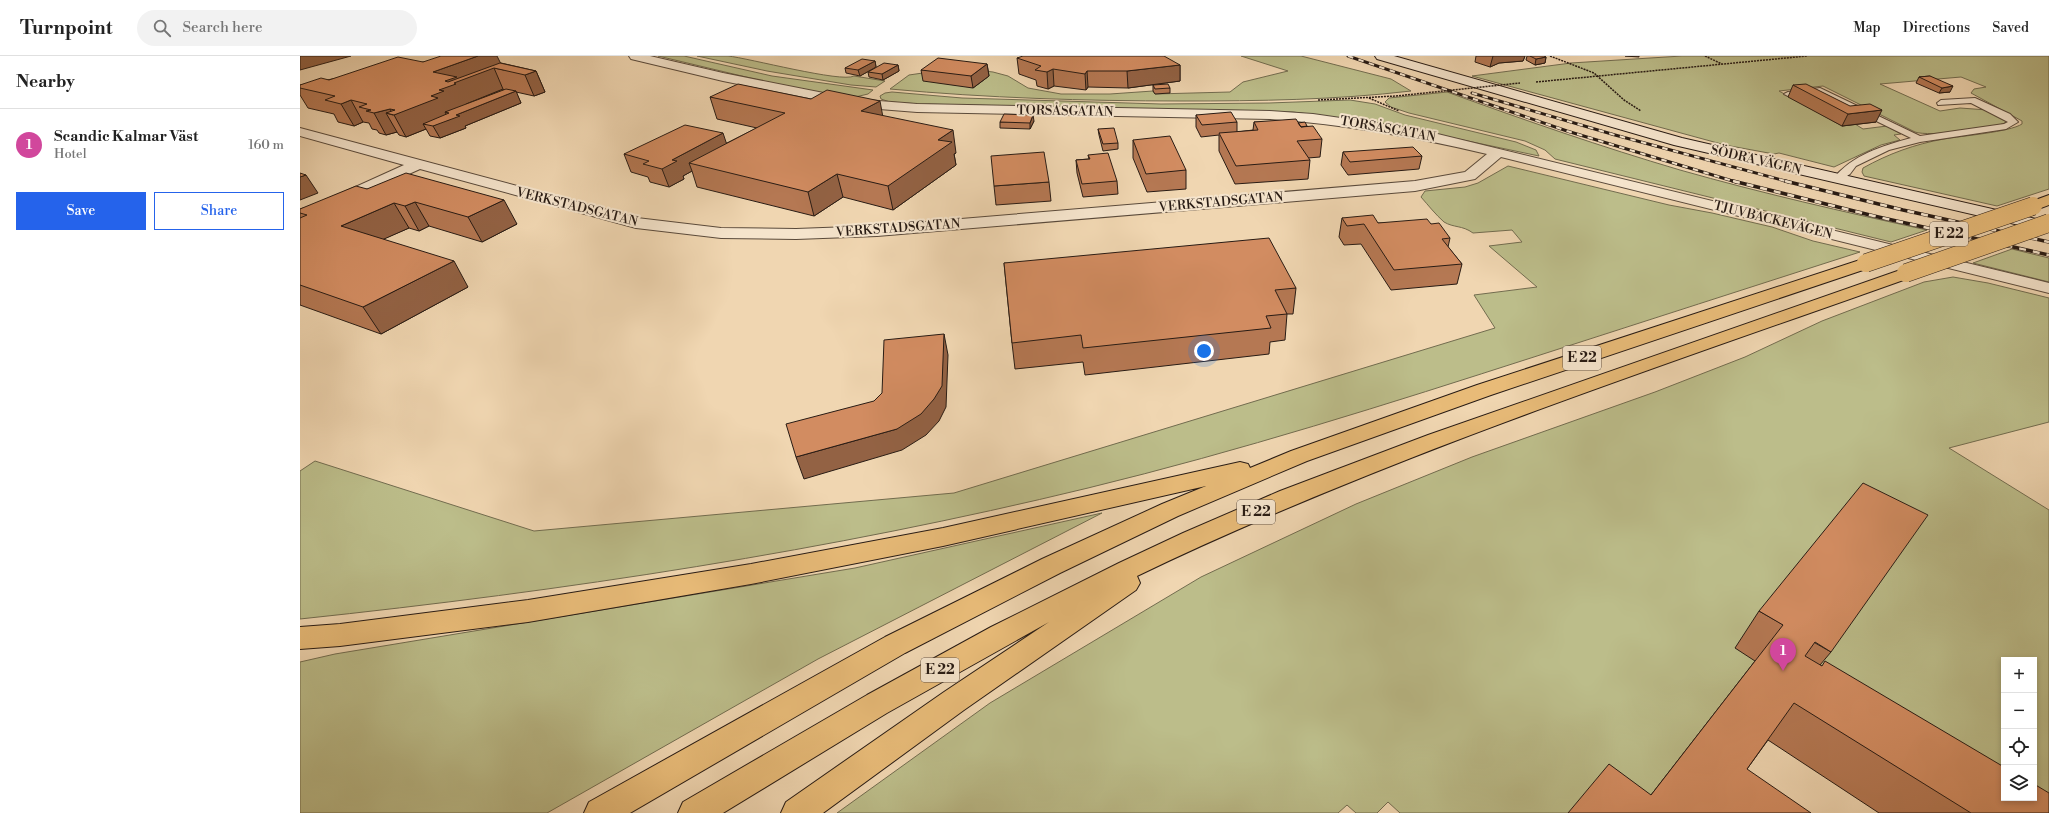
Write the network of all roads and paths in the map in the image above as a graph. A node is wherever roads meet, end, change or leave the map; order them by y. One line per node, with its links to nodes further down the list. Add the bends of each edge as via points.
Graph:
1 (635, 56): 17 (street, TORSÅSGATAN, via 723,77 854,103 916,108 1313,118 1416,133)
2 (1381, 56): 9 (street, SÖDRA VÄGEN)
3 (1399, 56): 9 (street, SÖDRA VÄGEN)
4 (1550, 56): 8 (path)
5 (1705, 56): 7 (path)
6 (1807, 56): 7 (path)
7 (1722, 64): 8 (path)
8 (1599, 76): 10 (path)
9 (1465, 80): 19 (street, SÖDRA VÄGEN, via 1679,142)
10 (1536, 82)
11 (1520, 83): 13 (path, bridge)
12 (1788, 94): 16 (lane, via 1820,90)
13 (1396, 96)
14 (1941, 103): 16 (lane, via 1972,100 2007,116 2014,122 2006,126)
15 (300, 132): 18 (street, VERKSTADSGATAN)
16 (1919, 139): 19 (lane, via 1886,148 1866,157 1853,164)
17 (1498, 152): 18 (street, VERKSTADSGATAN, via 1470,176 1415,186 877,231 796,234 721,233 636,223); 24 (street, TJUVBACKEVÄGEN)
18 (416, 165): 21 (street)
19 (1838, 179): 23 (street, SÖDRA VÄGEN)
20 (2049, 200): 25 (highway, E 22, bridge, via 1484,390)
21 (300, 218)
22 (2049, 224): 26 (highway, E 22, bridge, via 1403,451 1319,484)
23 (2049, 227)
24 (2049, 288)
25 (1299, 456): 27 (highway, via 943,537 751,574 528,611); 30 (highway, E 22, via 1051,566 895,645)
26 (1193, 539): 31 (highway, E 22, via 1061,603 854,717); 32 (highway, via 1043,639)
27 (340, 635): 28 (highway); 29 (highway)
28 (300, 638)
29 (300, 646)
30 (600, 813)
31 (694, 813)
32 (797, 813)

